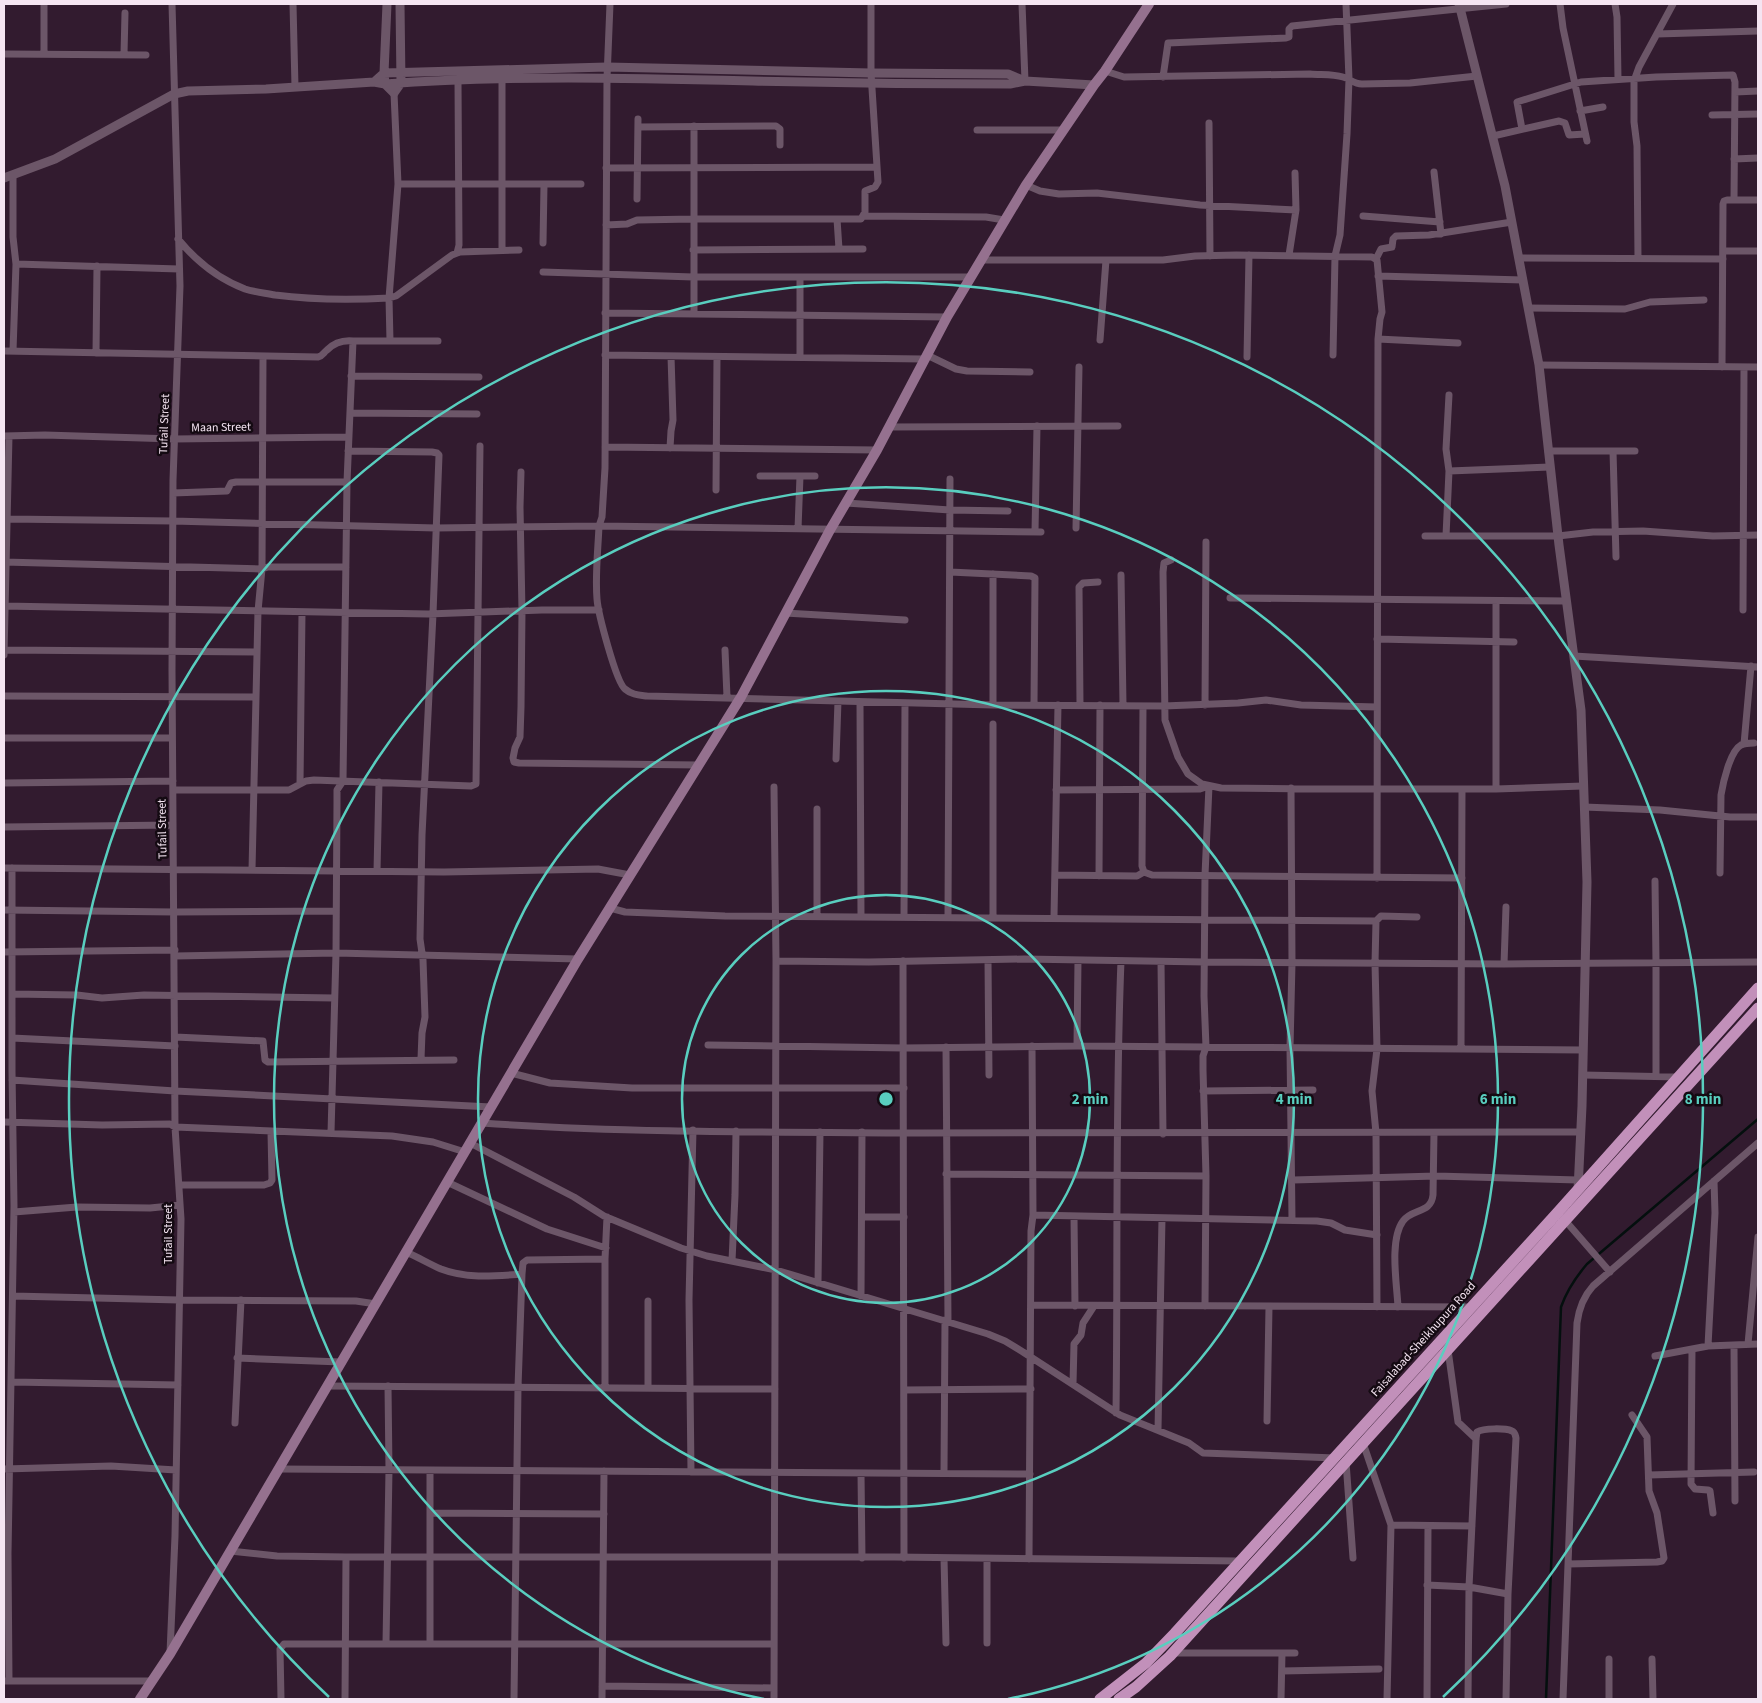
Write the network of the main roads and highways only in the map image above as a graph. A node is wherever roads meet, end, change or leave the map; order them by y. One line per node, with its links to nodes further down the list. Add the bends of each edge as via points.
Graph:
1 (1148, 4): 6 (main road, via 1004,220 947,317 741,698 578,959 170,1654)
2 (1758, 988): 4 (highway, Faisalabad-Sheikhupura Road, via 1578,1185)
3 (1758, 1008): 4 (highway, Faisalabad-Sheikhupura Road)
4 (1562, 1217): 5 (highway, Faisalabad-Sheikhupura Road, via 1471,1307); 5 (highway, Faisalabad-Sheikhupura Road, via 1448,1350 1363,1443)
5 (1341, 1460): 7 (highway, Faisalabad-Sheikhupura Road, via 1240,1561 1146,1662); 8 (highway, Faisalabad-Sheikhupura Road, via 1173,1653)
6 (140, 1699)
7 (1100, 1699)
8 (1119, 1699)

